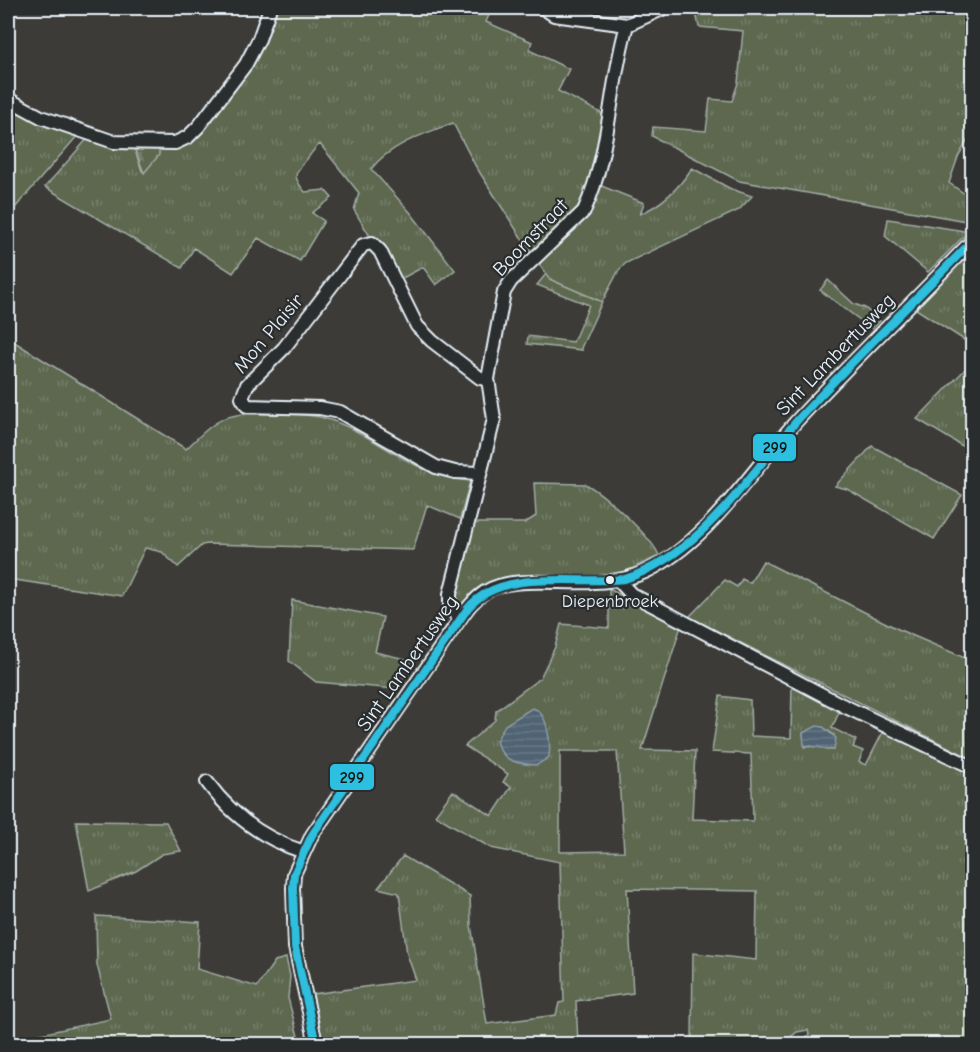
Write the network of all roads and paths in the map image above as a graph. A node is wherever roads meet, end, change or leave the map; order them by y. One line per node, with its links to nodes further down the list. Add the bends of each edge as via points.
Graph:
1 (270, 8): 5 (street, via 246,64 199,126 175,143 114,142 41,117)
2 (543, 8): 4 (street, via 554,15)
3 (664, 8): 4 (street)
4 (627, 25): 7 (street, Boomstraat, via 591,196 576,221 504,292)
5 (8, 99)
6 (972, 241): 9 (street, Sint Lambertusweg, via 803,413 694,540 669,559)
7 (488, 379): 8 (street, Boomstraat, via 494,419); 8 (street, Mon Plaisir, via 480,378 417,326 372,243 363,245 284,348 247,385 242,398 247,406 340,412 436,467)
8 (480, 473): 10 (street, Boomstraat, via 450,594 450,608)
9 (620, 582): 10 (street, Sint Lambertusweg, via 502,585 485,592); 11 (street, via 631,594 842,705)
10 (460, 619): 13 (street, Sint Lambertusweg)
11 (972, 767)
12 (207, 782): 13 (street, via 224,806 249,827)
13 (304, 852): 14 (street, Sint Lambertusweg, via 294,874 295,946)
14 (316, 1044)

